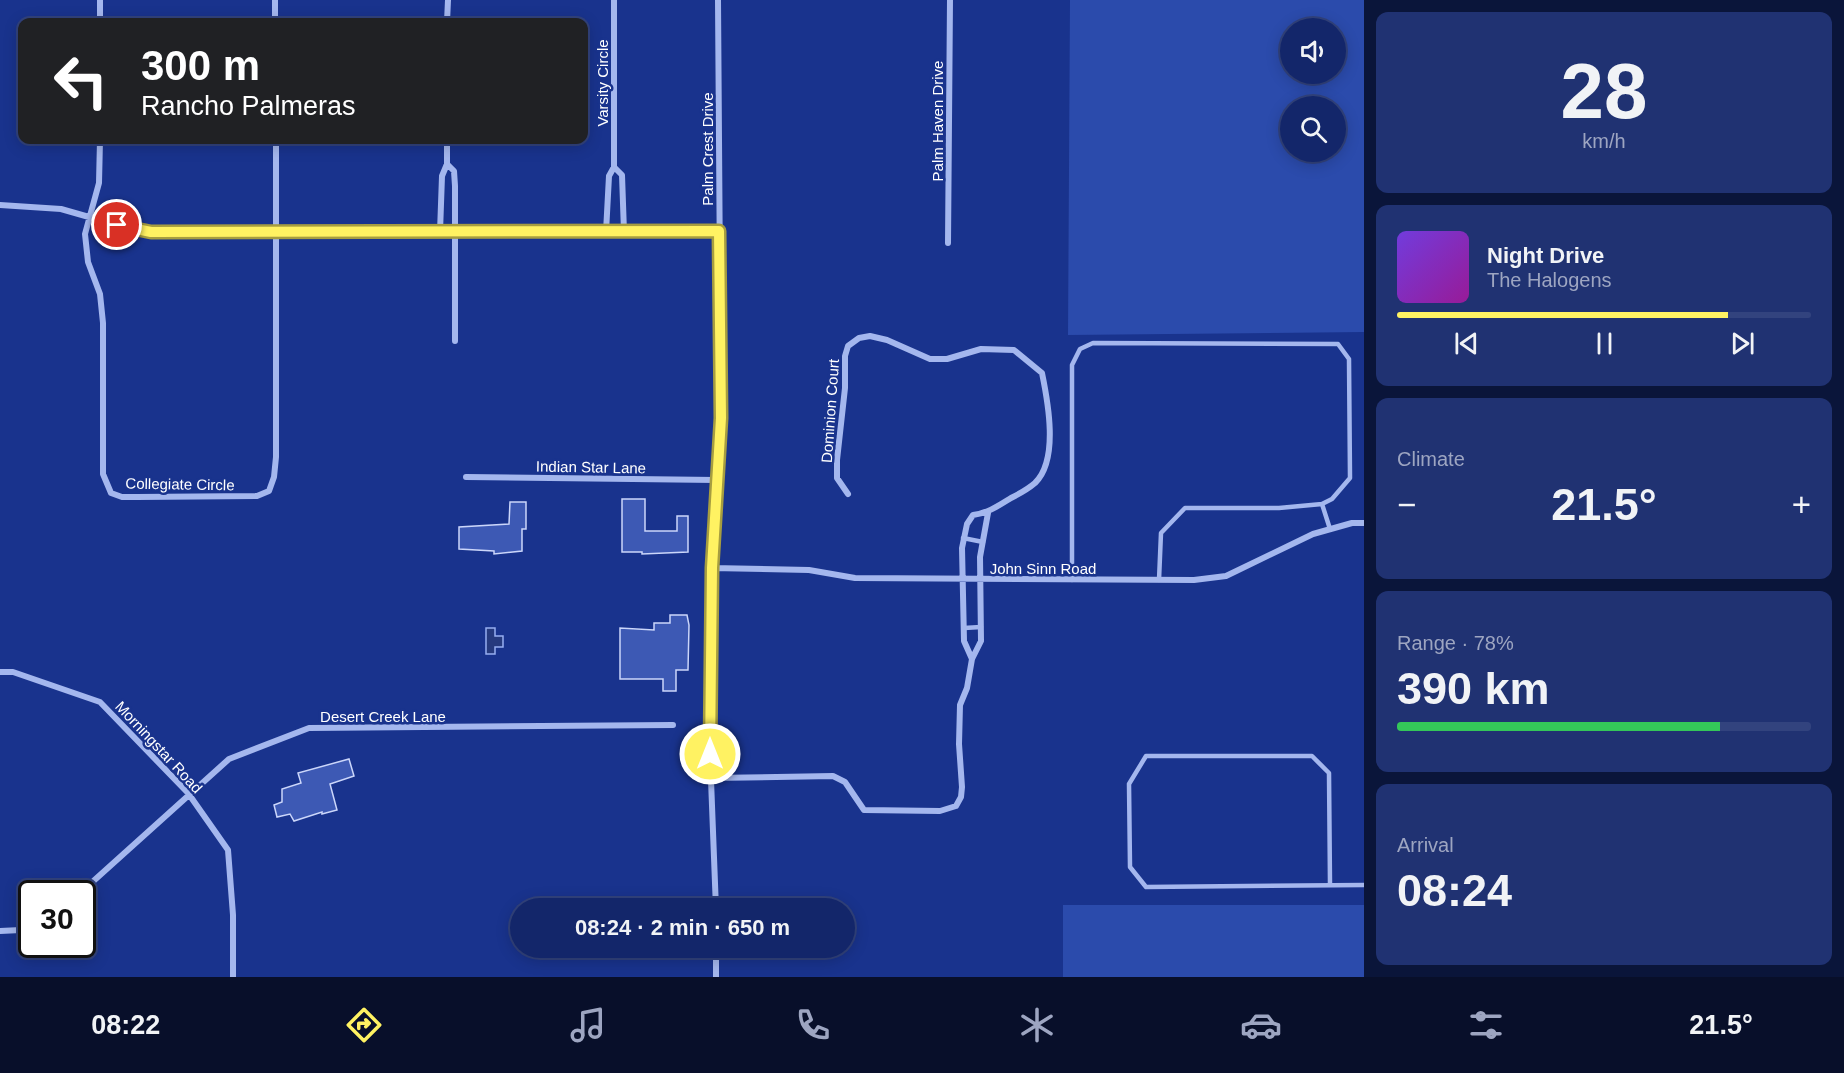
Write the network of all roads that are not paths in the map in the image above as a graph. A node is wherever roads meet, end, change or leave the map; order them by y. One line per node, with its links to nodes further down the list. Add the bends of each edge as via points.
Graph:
1 (100, 0): 7 (street)
2 (275, 0): 8 (street)
3 (448, 0): 9 (street)
4 (614, 0): 14 (street, Varsity Circle)
5 (718, 0): 22 (street, Palm Crest Drive)
6 (950, 0): 27 (street, Palm Haven Drive)
7 (100, 18)
8 (275, 18)
9 (447, 18)
10 (100, 144): 20 (street, via 99,183)
11 (276, 144): 21 (street)
12 (447, 144): 13 (street)
13 (447, 164): 15 (street); 16 (street, via 454,171)
14 (614, 167): 17 (street, Varsity Circle, via 609,176); 18 (street, Varsity Circle, via 622,175)
15 (441, 192): 16 (street); 23 (street)
16 (455, 192): 24 (street)
17 (609, 192): 18 (street); 25 (street, Varsity Circle)
18 (622, 192): 26 (street, Varsity Circle)
19 (0, 205): 20 (street, via 61,209)
20 (88, 217): 21 (street, via 151,232); 21 (street, Collegiate Circle, via 88,262 100,294 103,323 103,474 111,493 122,497 256,496 269,491 276,457)
21 (276, 231): 23 (street)
22 (719, 231): 26 (street); 30 (street, Palm Crest Drive, via 721,418)
23 (440, 232): 24 (street)
24 (455, 232): 25 (street); 28 (street)
25 (606, 232): 26 (street)
26 (624, 232)
27 (948, 243)
28 (455, 341)
29 (466, 477): 30 (street, Indian Star Lane)
30 (716, 480): 38 (street, Palm Crest Drive)
31 (848, 494): 33 (street, Dominion Court, via 837,478 837,460 848,346 870,336 930,359 947,359 981,349 1014,350 1042,373 1049,442 1045,465 1036,482)
32 (1322, 504): 35 (lane); 41 (lane, via 1332,499 1350,478 1348,359 1338,344 1092,344 1080,350 1072,365); 42 (lane, via 1185,508 1161,533)
33 (988, 513): 36 (street, Dominion Court, via 973,516); 37 (street)
34 (1364, 523): 35 (street, John Sinn Road)
35 (1330, 529): 42 (street, John Sinn Road, via 1226,576)
36 (963, 538): 37 (lane); 39 (street)
37 (983, 542): 40 (street)
38 (712, 568): 39 (street, John Sinn Road, via 809,570 855,578); 48 (street, Palm Crest Drive)
39 (963, 579): 40 (street, John Sinn Road); 44 (street)
40 (981, 579): 41 (street, John Sinn Road); 43 (street)
41 (1072, 580): 42 (street, John Sinn Road)
42 (1159, 580)
43 (981, 627): 44 (lane); 45 (street, via 981,641)
44 (964, 628): 45 (street, via 964,641)
45 (972, 659): 48 (street, via 960,705 962,787 956,806 940,811 864,810 845,782 833,776)
46 (0, 672): 49 (street, Morningstar Road, via 13,672 100,702)
47 (673, 725): 49 (street, Desert Creek Lane, via 309,728 229,759)
48 (711, 778): 53 (street, Palm Crest Drive)
49 (188, 793): 50 (street, Desert Creek Lane); 57 (street, Morningstar Road, via 228,850)
50 (94, 880)
51 (1330, 885): 51 (lane, via 1146,887 1130,867 1128,784 1146,756 1312,756 1329,773); 52 (lane)
52 (1364, 885)
53 (716, 898)
54 (18, 930): 55 (street)
55 (0, 932)
56 (716, 958): 58 (street)
57 (233, 977)
58 (716, 977)

